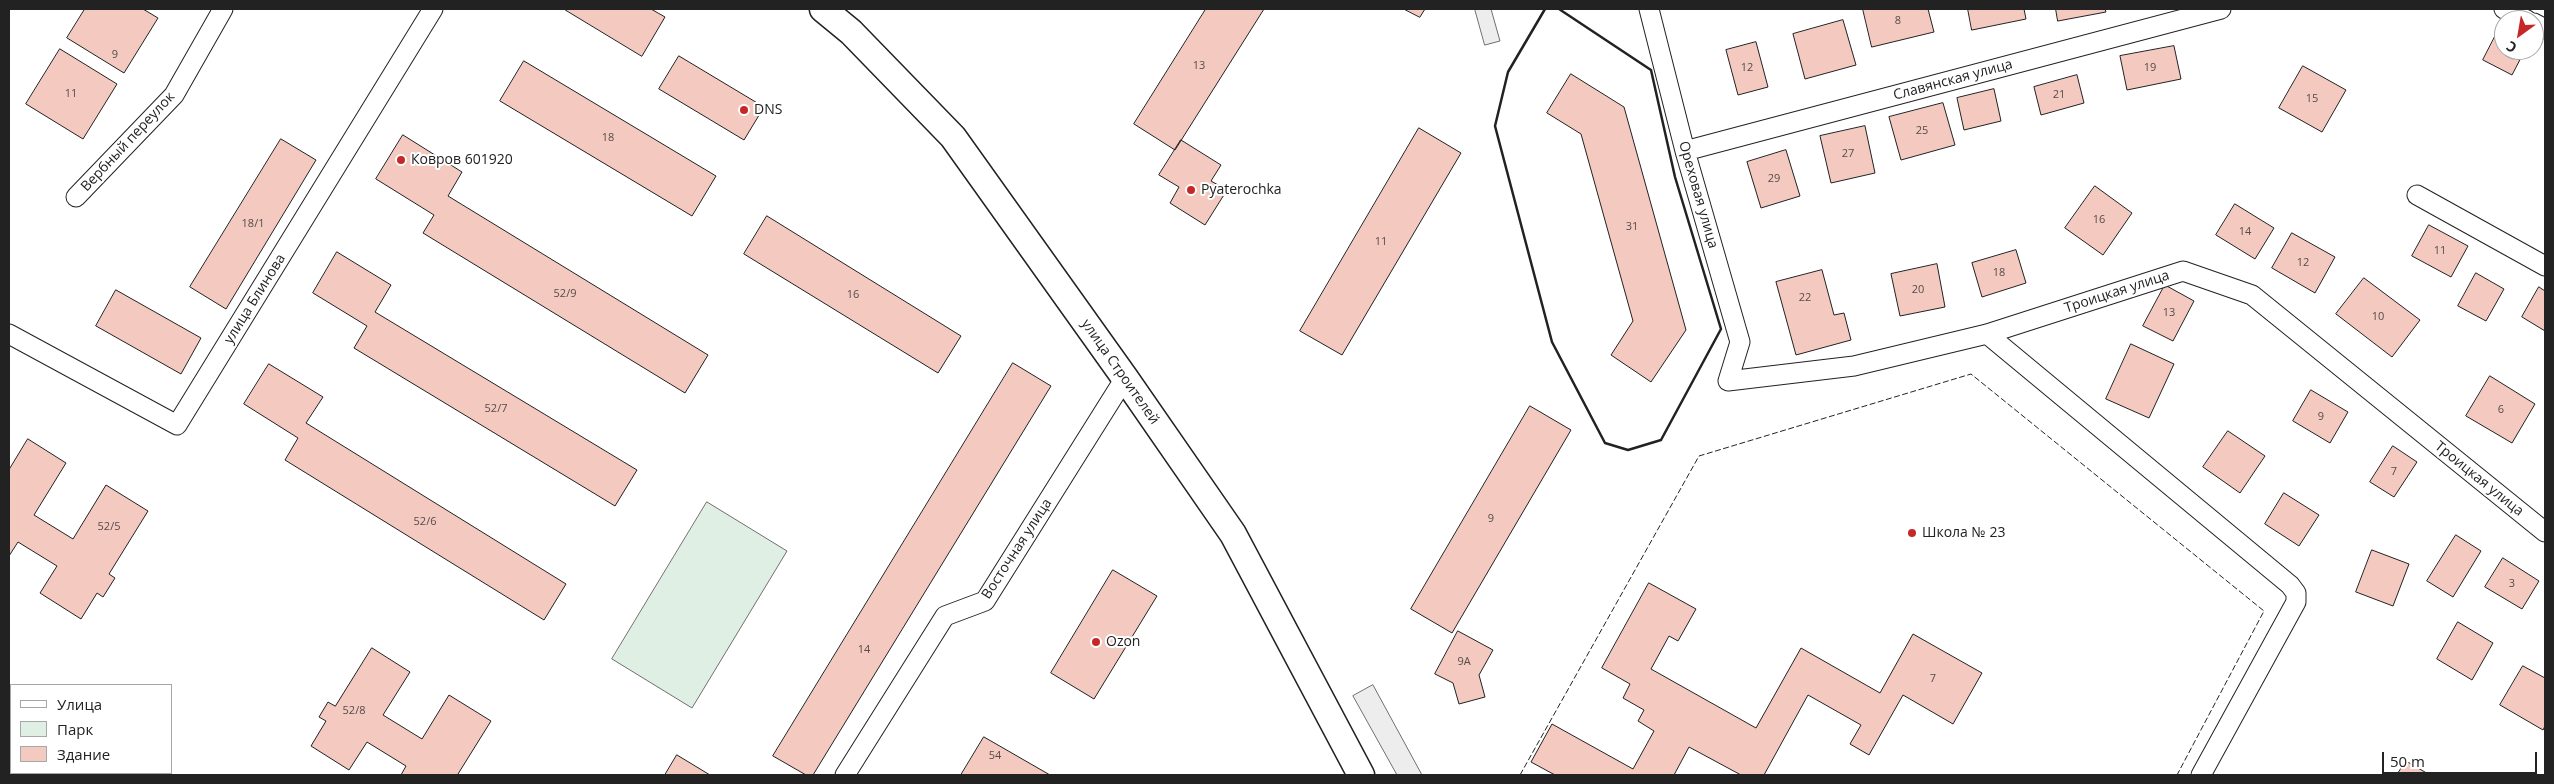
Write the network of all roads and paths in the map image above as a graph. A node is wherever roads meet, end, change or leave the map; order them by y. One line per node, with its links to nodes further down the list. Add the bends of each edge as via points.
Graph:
1 (224, 9): 8 (street, Вербный переулок, via 174,95)
2 (433, 9): 10 (street, улица Блинова, via 177,425)
3 (823, 9): 12 (main road, улица Строителей, via 851,32 953,137)
4 (1649, 9): 6 (street, Ореховая улица)
5 (2222, 9): 6 (street, Славянская улица)
6 (1685, 151): 13 (street, Ореховая улица, via 1740,342)
7 (2417, 195): 9 (street)
8 (76, 197)
9 (2545, 266)
10 (9, 334)
11 (1987, 334): 13 (street, Троицкая улица, via 1854,366); 14 (street, Троицкая улица, via 2183,271 2252,295); 17 (street, via 2296,593 2296,602)
12 (1126, 378): 15 (street, Восточная улица, via 985,602 945,616); 16 (main road, улица Строителей, via 1233,534)
13 (1728, 381)
14 (2545, 532)
15 (845, 775)
16 (1362, 775)
17 (2201, 775)

